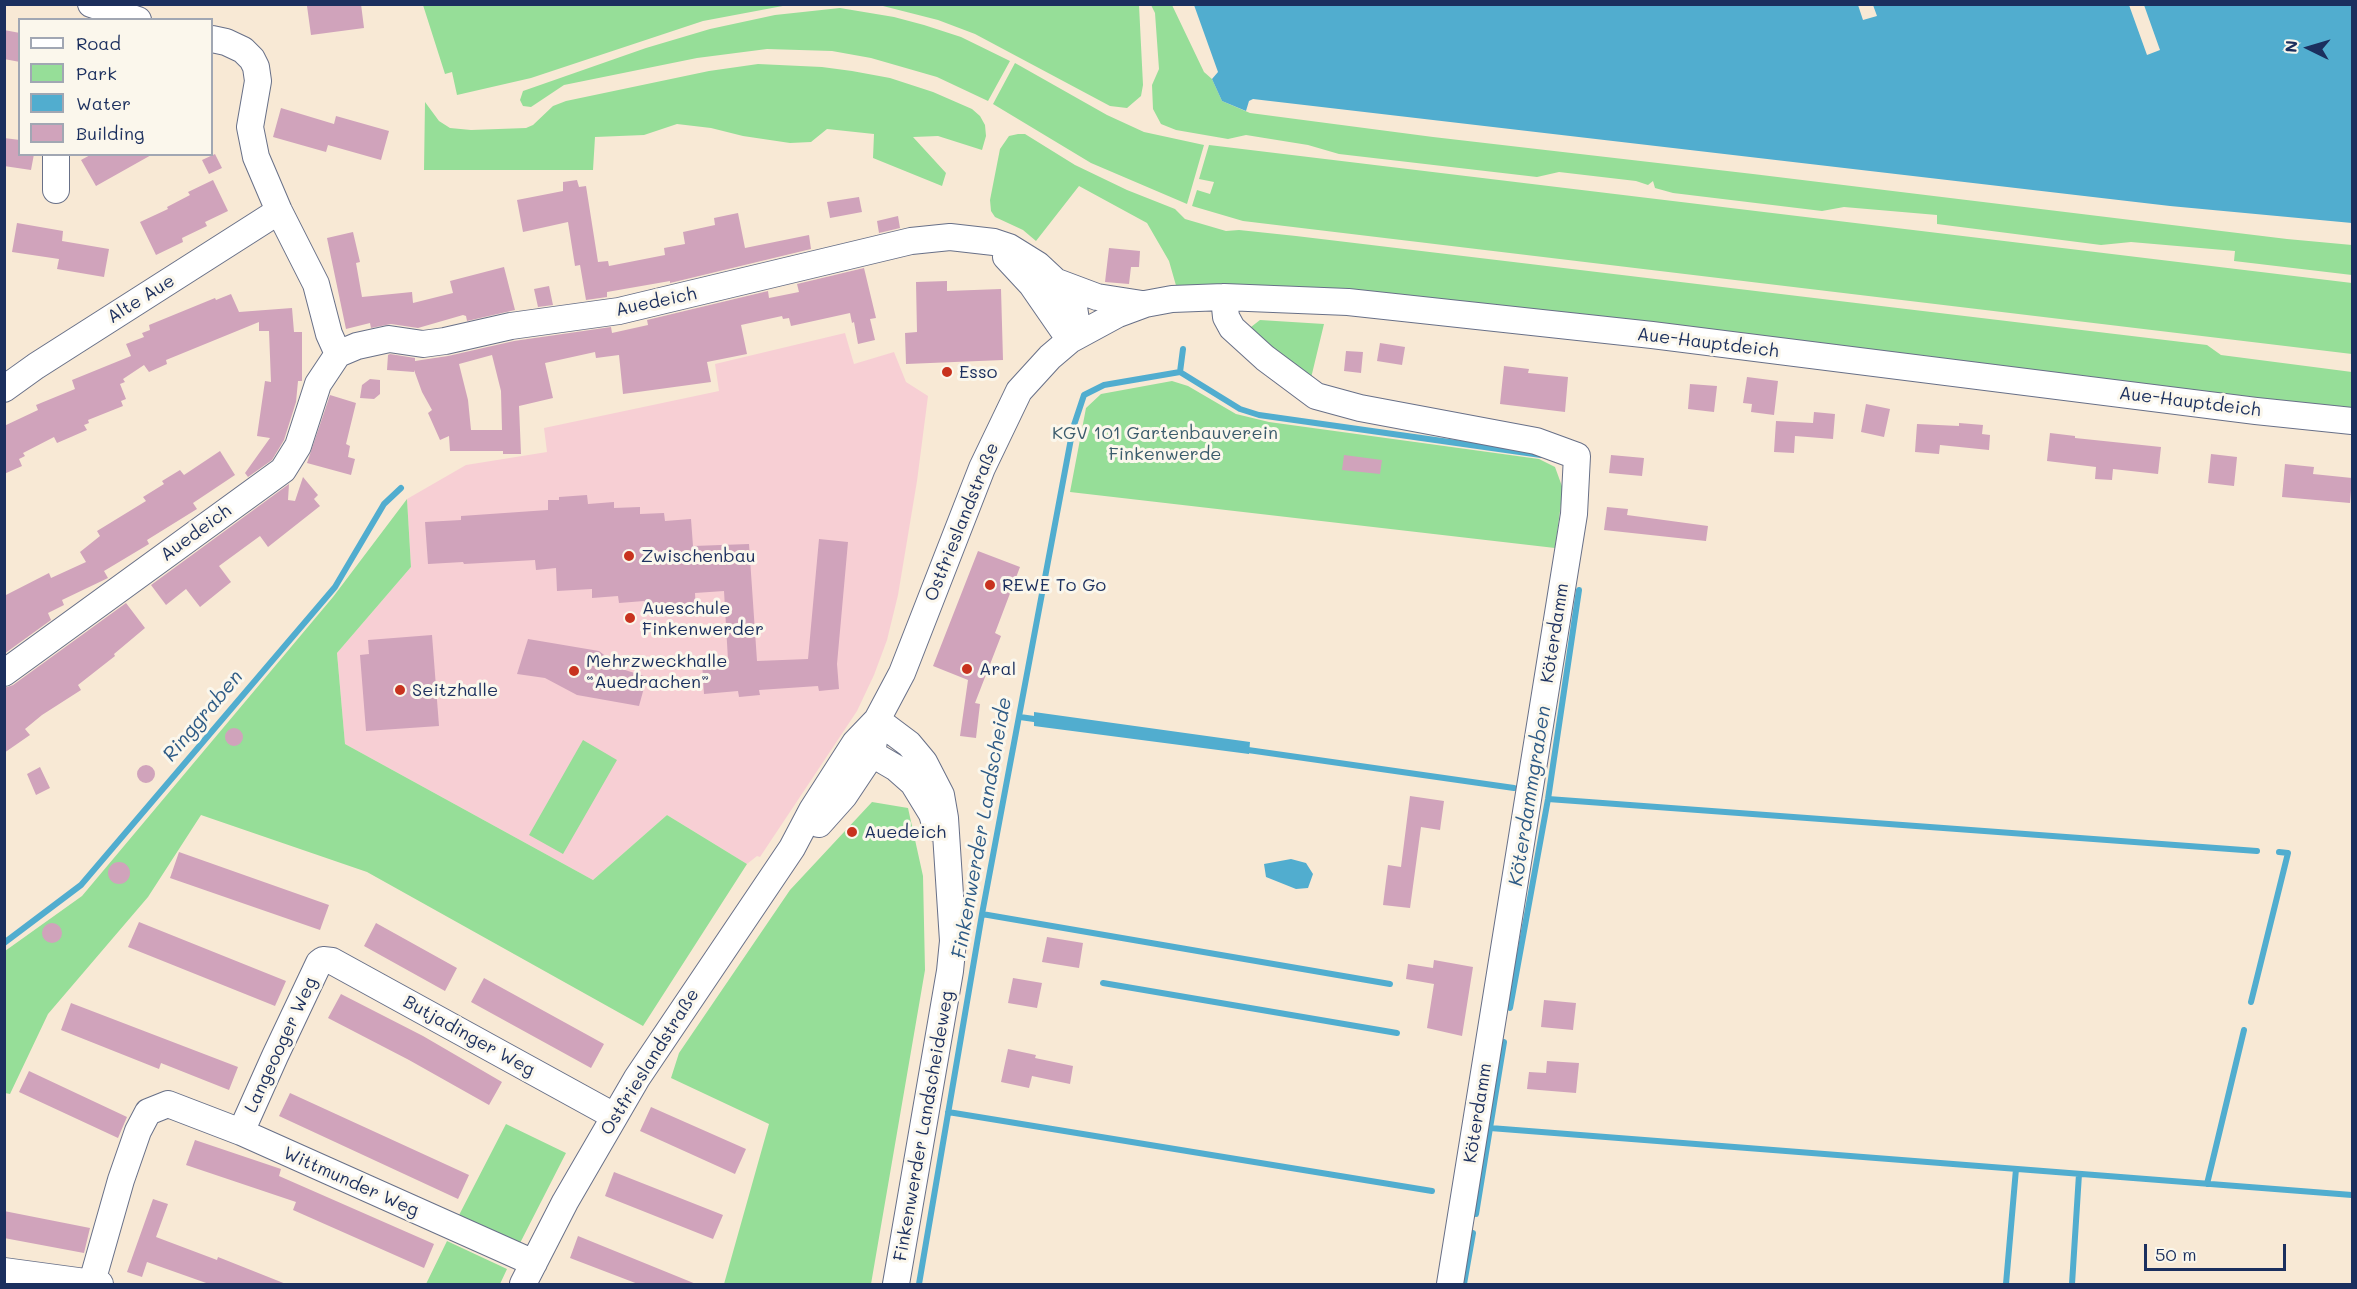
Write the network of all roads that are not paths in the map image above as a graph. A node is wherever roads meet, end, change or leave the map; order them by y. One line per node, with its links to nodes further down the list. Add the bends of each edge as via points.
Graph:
1 (91, 4): 2 (street)
2 (132, 18)
3 (213, 39): 6 (street, via 243,50 256,67 252,141)
4 (56, 156): 5 (street)
5 (56, 190)
6 (279, 211): 12 (street, via 316,284); 13 (street, Alte Aue)
7 (973, 238): 8 (street, Auedeich, via 1009,247); 11 (street, Auedeich, via 995,249 1019,270); 12 (street, Auedeich, via 911,241 619,311 511,326 423,344 389,339)
8 (1057, 282): 10 (street, Auedeich, via 1096,297); 11 (street, Auedeich, via 1076,310)
9 (1224, 297): 10 (street, Aue-Hauptdeich); 14 (street, Aue-Hauptdeich, via 1348,302); 27 (street, Köterdamm, via 1226,317 1232,328 1316,396 1536,441 1577,456 1574,514)
10 (1146, 304): 11 (street, Aue-Hauptdeich, via 1109,318)
11 (1070, 340): 16 (street, Ostfrieslandstraße, via 1019,391 986,460 902,673)
12 (338, 354): 15 (street, Auedeich, via 318,384 298,446 283,470)
13 (4, 388)
14 (2352, 421)
15 (4, 673)
16 (877, 720): 17 (street, Ostfrieslandstraße); 18 (street, Ostfrieslandstraße, via 855,744); 19 (street, Finkenwerder Landscheideweg, via 909,744 933,776 945,818)
17 (872, 753): 18 (street, Ostfrieslandstraße, via 844,796); 19 (street, Finkenwerder Landscheideweg, via 913,783 932,814)
18 (792, 848): 21 (street, Ostfrieslandstraße)
19 (947, 859): 26 (street, Finkenwerder Landscheideweg, via 953,941 950,971)
20 (323, 960): 21 (street, Butjadinger Weg, via 332,961); 22 (street, Langeooger Weg)
21 (614, 1116): 24 (street, Ostfrieslandstraße)
22 (241, 1132): 24 (street, Wittmunder Weg); 25 (street, Wittmunder Weg, via 168,1104 148,1112 121,1180)
23 (4, 1271): 25 (street)
24 (528, 1274)
25 (96, 1283)
26 (896, 1284)
27 (1450, 1284)

